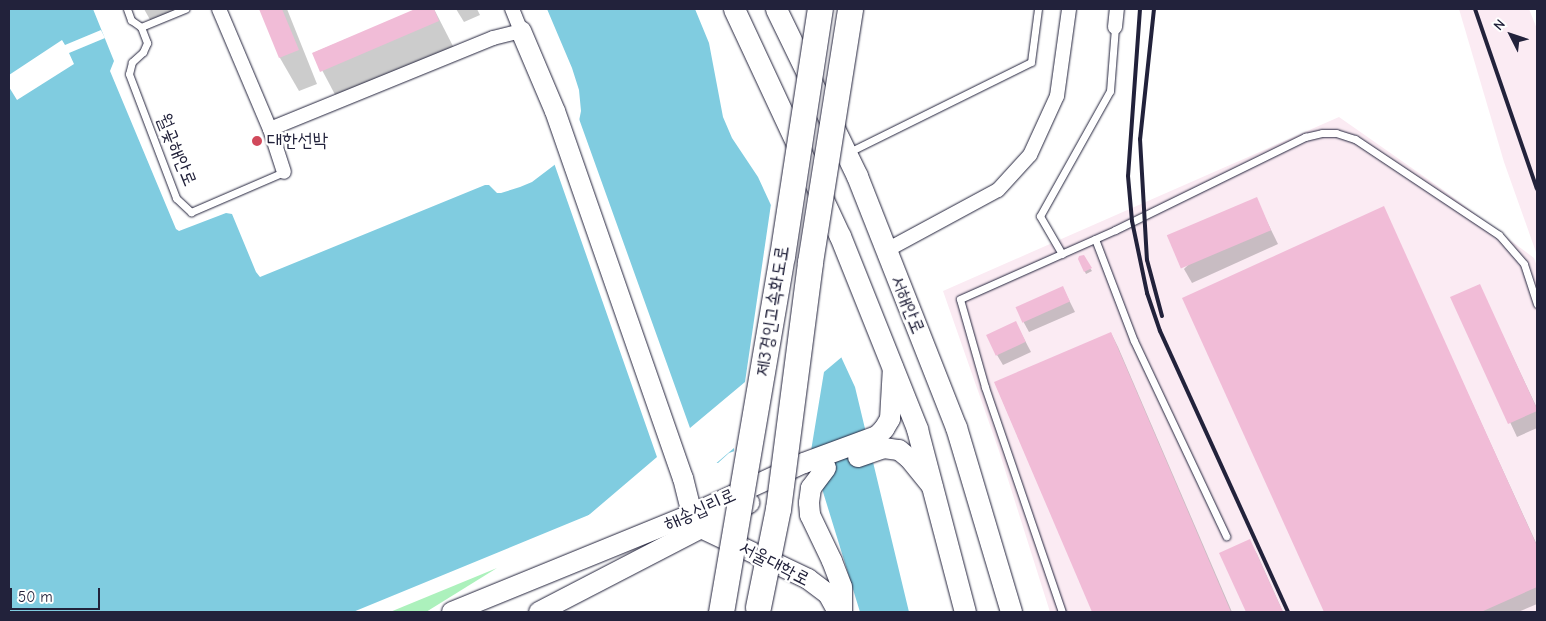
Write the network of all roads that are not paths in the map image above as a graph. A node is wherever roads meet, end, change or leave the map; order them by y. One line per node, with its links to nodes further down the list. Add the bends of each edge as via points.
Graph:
1 (127, 9): 12 (lane, via 131,20)
2 (185, 9): 12 (lane)
3 (219, 9): 15 (street)
4 (512, 9): 14 (street)
5 (734, 9): 22 (main road, 서해안로, via 840,236)
6 (776, 9): 16 (main road, 서해안로)
7 (820, 9): 30 (highway, 제3경인고속화도로, bridge, via 779,275)
8 (850, 9): 27 (highway, 제3경인고속화도로, bridge, via 810,262 778,509)
9 (1038, 9): 16 (lane, via 1031,62)
10 (1069, 9): 19 (street, via 1057,96 1030,155 998,190)
11 (1117, 9): 13 (street)
12 (141, 26): 17 (lane, 월곶해안로, via 147,43 132,62 129,74 176,198 191,212)
13 (1115, 27): 20 (lane, via 1110,91 1040,216)
14 (521, 31): 15 (street, via 493,38); 25 (main road, via 554,111 683,478)
15 (270, 129): 17 (street)
16 (846, 153): 19 (main road, 서해안로)
17 (284, 172)
18 (1095, 239): 20 (lane); 21 (lane, via 1306,138 1336,133 1355,139 1499,235 1524,264); 26 (lane, via 1134,341)
19 (885, 251): 33 (main road, 서해안로, via 956,427)
20 (1062, 254): 34 (lane, via 960,299 985,388)
21 (1537, 304)
22 (893, 365): 24 (main road, 서해안로, via 917,429); 25 (main road, 해송십리로, via 890,419 877,436 804,463)
23 (826, 468): 24 (main road, 해송십리로, via 884,448 899,450); 25 (main road, 해송십리로); 31 (main road, via 811,488 810,515 842,587)
24 (933, 488): 32 (main road, 서해안로)
25 (695, 521): 28 (main road, 해송십리로); 29 (main road, 해송십리로); 31 (main road, 서울대학로, via 808,580 828,594)
26 (1226, 536)
27 (758, 607)
28 (452, 612)
29 (538, 612)
30 (721, 612)
31 (840, 612)
32 (965, 612)
33 (1011, 612)
34 (1062, 612)

